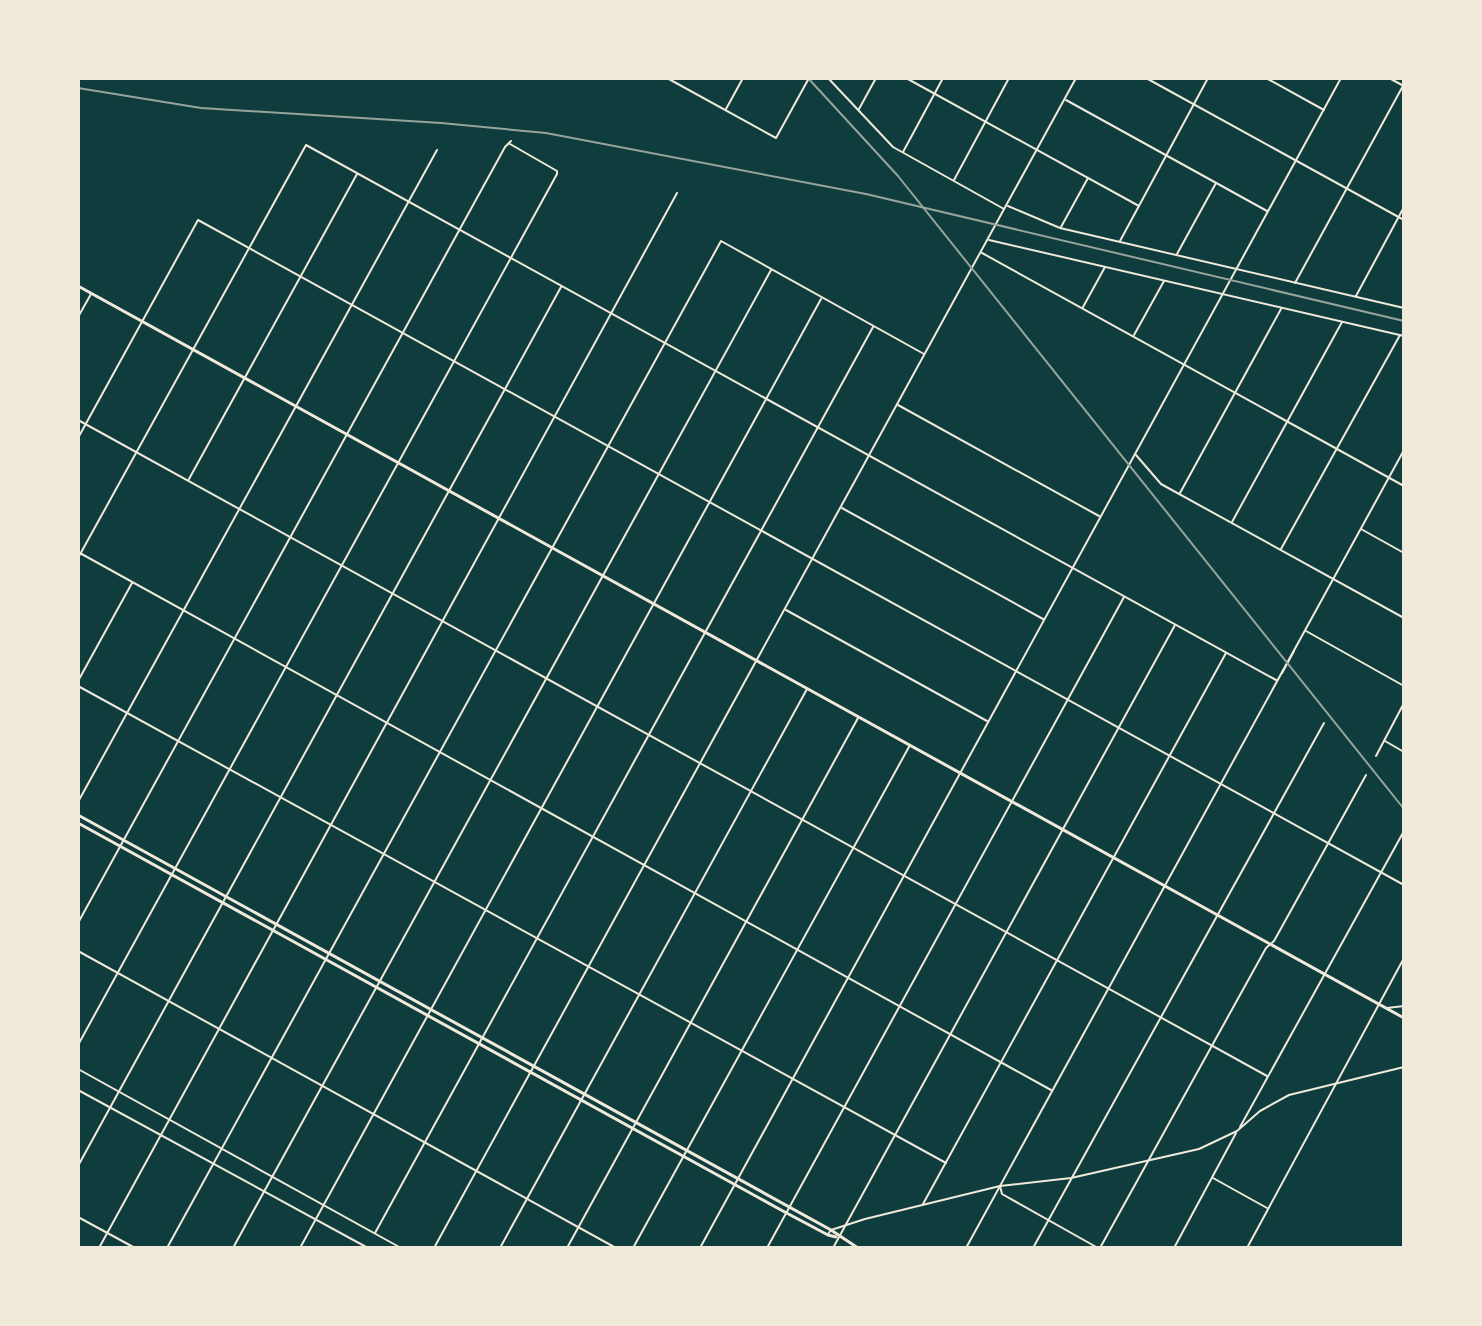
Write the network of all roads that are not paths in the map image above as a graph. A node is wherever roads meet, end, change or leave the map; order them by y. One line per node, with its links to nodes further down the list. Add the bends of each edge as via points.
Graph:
1 (667, 78): 15 (street)
2 (743, 78): 20 (street)
3 (809, 78): 20 (street, via 776,138)
4 (828, 78): 21 (street)
5 (876, 78): 21 (street)
6 (906, 78): 17 (street)
7 (943, 78): 17 (street)
8 (1009, 78): 23 (street)
9 (1076, 78): 18 (street)
10 (1146, 78): 19 (street)
11 (1208, 78): 19 (street)
12 (1266, 78): 22 (street)
13 (1341, 78): 22 (street)
14 (1389, 78): 16 (street)
15 (675, 80): 20 (street)
16 (1404, 85): 33 (street)
17 (934, 93): 23 (street); 26 (street)
18 (1065, 100): 25 (street); 27 (street)
19 (1194, 105): 27 (street); 28 (street)
20 (725, 110)
21 (858, 110): 26 (street)
22 (1324, 110): 28 (street)
23 (985, 121): 25 (street); 31 (street)
24 (437, 150): 35 (street)
25 (1037, 150): 30 (street); 36 (street)
26 (902, 153): 31 (street)
27 (1166, 156): 32 (street); 37 (street)
28 (1296, 161): 33 (street); 40 (street)
29 (357, 174): 35 (street); 47 (street, via 306,145); 54 (street)
30 (1088, 178): 37 (street); 43 (street)
31 (953, 181): 39 (street)
32 (1216, 183): 40 (street); 49 (street)
33 (1347, 189): 41 (street); 56 (street)
34 (677, 193): 67 (street)
35 (408, 202): 44 (street); 63 (street)
36 (1007, 205): 39 (street); 43 (street)
37 (1139, 206): 46 (street)
38 (1404, 207): 41 (street)
39 (1005, 209): 45 (street)
40 (1268, 212): 53 (street)
41 (1398, 217): 42 (street); 62 (street)
42 (1404, 220)
43 (1060, 228): 46 (street)
44 (459, 230): 50 (street); 50 (street, via 509,141 557,171); 72 (street)
45 (988, 240): 48 (street); 51 (street)
46 (1119, 242): 49 (street)
47 (249, 248): 54 (street); 69 (street, via 198,220); 76 (street)
48 (981, 252): 64 (street); 77 (street)
49 (1177, 255): 53 (street)
50 (510, 258): 58 (street); 78 (street)
51 (1106, 267): 55 (street); 64 (street)
52 (772, 269): 61 (street); 75 (street, via 721,241); 80 (street)
53 (1237, 269): 56 (street); 60 (street)
54 (300, 276): 63 (street); 81 (street)
55 (1164, 280): 60 (street); 73 (street)
56 (1295, 283): 62 (street)
57 (78, 286): 59 (main road)
58 (561, 287): 67 (street); 82 (street)
59 (91, 293): 68 (street); 69 (main road)
60 (1223, 294): 65 (street); 79 (street)
61 (822, 297): 71 (street); 84 (street)
62 (1355, 297): 66 (street)
63 (352, 304): 72 (street); 86 (street)
64 (1083, 308): 73 (street)
65 (1282, 308): 70 (street); 83 (street)
66 (1404, 308)
67 (612, 315): 75 (street); 87 (street)
68 (78, 317)
69 (142, 321): 76 (main road); 90 (street)
70 (1342, 322): 74 (street); 89 (street)
71 (874, 326): 77 (street); 91 (street)
72 (403, 332): 78 (street); 92 (street)
73 (1134, 336): 79 (street)
74 (1402, 336): 95 (street)
75 (664, 344): 80 (street); 94 (street)
76 (193, 349): 81 (main road); 97 (street)
77 (925, 354): 85 (street)
78 (455, 360): 82 (street); 100 (street)
79 (1184, 364): 83 (street); 98 (street)
80 (715, 372): 84 (street); 101 (street)
81 (244, 377): 86 (main road); 103 (street)
82 (505, 388): 87 (street); 105 (street)
83 (1235, 393): 89 (street); 106 (street)
84 (766, 400): 91 (street); 107 (street)
85 (897, 404): 99 (street); 110 (street)
86 (296, 406): 92 (main road); 109 (street)
87 (556, 416): 94 (street); 111 (street)
88 (78, 420): 90 (street)
89 (1287, 421): 95 (street); 112 (street)
90 (86, 424): 93 (street); 97 (street)
91 (818, 428): 99 (street); 114 (street)
92 (347, 434): 100 (main road); 115 (street)
93 (78, 438)
94 (609, 445): 101 (street); 116 (street)
95 (1337, 449): 102 (street); 117 (street)
96 (1404, 450): 102 (street)
97 (137, 452): 103 (street); 118 (street)
98 (1135, 454): 106 (street, via 1161,484); 110 (street)
99 (869, 456): 108 (street); 123 (street)
100 (399, 462): 105 (main road); 122 (street)
101 (659, 473): 107 (street); 124 (street)
102 (1389, 477): 104 (street); 113 (street)
103 (188, 480): 109 (street)
104 (1404, 486)
105 (449, 490): 111 (main road); 127 (street)
106 (1180, 494): 112 (street)
107 (710, 501): 114 (street); 129 (street)
108 (841, 507): 121 (street); 133 (street)
109 (239, 509): 115 (street); 130 (street)
110 (1101, 517): 123 (street)
111 (500, 518): 116 (main road); 134 (street)
112 (1231, 523): 117 (street)
113 (1360, 529): 119 (street); 125 (street)
114 (762, 530): 121 (street); 137 (street)
115 (291, 537): 122 (street); 138 (street)
116 (553, 547): 124 (main road); 139 (street)
117 (1281, 550): 125 (street)
118 (79, 553): 120 (street); 126 (street)
119 (1404, 553)
120 (78, 558)
121 (813, 558): 131 (street); 143 (street)
122 (342, 565): 127 (street); 142 (street)
123 (1074, 568): 128 (street); 133 (street)
124 (603, 575): 129 (main road); 144 (street)
125 (1333, 579): 132 (street); 136 (street)
126 (133, 582): 130 (street); 146 (street)
127 (393, 593): 134 (street); 149 (street)
128 (1125, 596): 135 (street); 150 (street)
129 (654, 603): 137 (main road); 152 (street)
130 (184, 610): 138 (street); 153 (street)
131 (785, 610): 141 (street); 155 (street)
132 (1404, 618)
133 (1045, 620): 143 (street)
134 (444, 621): 139 (street); 156 (street)
135 (1175, 624): 140 (street); 158 (street)
136 (1304, 631): 145 (street); 147 (street)
137 (705, 632): 141 (main road); 159 (street)
138 (235, 638): 142 (street); 160 (street)
139 (496, 649): 144 (street); 163 (street)
140 (1226, 652): 145 (street); 165 (street)
141 (757, 661): 148 (main road); 167 (street)
142 (286, 666): 149 (street); 168 (street)
143 (1017, 671): 150 (street); 155 (street)
144 (547, 677): 152 (street); 171 (street)
145 (1277, 680): 172 (street)
146 (78, 683): 153 (street)
147 (1404, 686)
148 (807, 689): 154 (main road); 173 (street)
149 (337, 694): 156 (street); 174 (street)
150 (1068, 700): 158 (street); 176 (street)
151 (1404, 703): 161 (street)
152 (598, 705): 159 (street); 177 (street)
153 (127, 713): 160 (street); 175 (street)
154 (859, 717): 162 (main road); 180 (street)
155 (989, 722): 169 (street)
156 (388, 723): 163 (street); 182 (street)
157 (1324, 723): 178 (street)
158 (1119, 727): 165 (street); 183 (street)
159 (649, 734): 167 (street); 185 (street)
160 (178, 741): 168 (street); 186 (street)
161 (1384, 741): 164 (street); 166 (street)
162 (910, 745): 169 (main road); 189 (street)
163 (440, 751): 171 (street); 190 (street)
164 (1404, 752)
165 (1169, 756): 172 (street); 191 (street)
166 (1376, 756)
167 (701, 762): 173 (street); 192 (street)
168 (230, 769): 174 (street); 193 (street)
169 (960, 773): 176 (main road); 196 (street)
170 (1366, 775): 187 (street)
171 (491, 780): 177 (street); 197 (street)
172 (1221, 784): 178 (street); 199 (street)
173 (752, 790): 180 (street); 200 (street)
174 (281, 797): 182 (street); 201 (street)
175 (78, 802)
176 (1012, 802): 183 (main road); 203 (street)
177 (542, 808): 185 (street); 204 (street)
178 (1275, 814): 187 (street); 205 (street)
179 (78, 815): 186 (main road)
180 (803, 819): 189 (street); 206 (street)
181 (78, 823): 188 (main road)
182 (332, 825): 190 (street); 208 (street)
183 (1062, 830): 191 (main road); 210 (street)
184 (1404, 831): 194 (street)
185 (593, 836): 192 (street); 211 (street)
186 (124, 840): 188 (street); 193 (main road)
187 (1328, 843): 194 (street); 212 (street)
188 (120, 846): 195 (main road); 207 (street)
189 (854, 847): 196 (street); 213 (street)
190 (384, 854): 197 (street); 215 (street)
191 (1113, 858): 199 (main road); 218 (street)
192 (645, 865): 200 (street); 219 (street)
193 (175, 868): 195 (street); 201 (main road)
194 (1381, 873): 198 (street); 221 (street)
195 (172, 874): 202 (main road); 220 (street)
196 (904, 875): 203 (street); 222 (street)
197 (435, 882): 204 (street); 223 (street)
198 (1404, 885)
199 (1164, 886): 205 (main road); 225 (street)
200 (695, 893): 206 (street); 226 (street)
201 (226, 896): 202 (street); 208 (main road)
202 (223, 902): 209 (main road); 227 (street)
203 (956, 903): 210 (street); 229 (street)
204 (486, 910): 211 (street); 232 (street)
205 (1217, 915): 212 (main road); 234 (street)
206 (746, 921): 213 (street); 236 (street)
207 (78, 923)
208 (277, 925): 209 (street); 215 (main road)
209 (274, 930): 217 (main road); 237 (street)
210 (1007, 932): 218 (street); 238 (street)
211 (537, 938): 219 (street); 239 (street)
212 (1270, 944): 221 (main road); 242 (street)
213 (797, 950): 222 (street); 243 (street)
214 (78, 951): 220 (street)
215 (329, 953): 217 (street); 223 (main road)
216 (1404, 958): 228 (street)
217 (326, 959): 224 (main road); 244 (street)
218 (1057, 960): 225 (street); 245 (street)
219 (589, 967): 226 (street); 246 (street)
220 (118, 973): 227 (street); 241 (street)
221 (1324, 974): 228 (main road); 250 (street)
222 (848, 978): 229 (street); 251 (street)
223 (380, 981): 224 (street); 232 (main road)
224 (377, 987): 233 (main road); 253 (street)
225 (1109, 988): 234 (street); 256 (street)
226 (640, 995): 236 (street); 257 (street)
227 (168, 1001): 237 (street); 255 (street)
228 (1379, 1004): 231 (main road); 252 (street)
229 (899, 1006): 238 (street); 259 (street)
230 (1404, 1006): 231 (street)
231 (1386, 1008): 235 (main road)
232 (431, 1009): 233 (street); 239 (main road)
233 (428, 1015): 240 (main road); 261 (street)
234 (1160, 1017): 242 (street); 279 (street)
235 (1404, 1018)
236 (691, 1023): 243 (street); 263 (street)
237 (220, 1029): 244 (street); 262 (street)
238 (950, 1034): 245 (street); 266 (street)
239 (482, 1038): 240 (street); 246 (main road)
240 (479, 1044): 249 (main road); 268 (street)
241 (78, 1045)
242 (1212, 1045): 250 (street); 272 (street)
243 (742, 1051): 251 (street); 270 (street)
244 (272, 1058): 253 (street); 269 (street)
245 (1001, 1063): 256 (street); 273 (street)
246 (534, 1066): 249 (street); 257 (main road)
247 (1404, 1067): 252 (street)
248 (78, 1069): 255 (street)
249 (531, 1072): 258 (main road); 276 (street)
250 (1267, 1076): 265 (street)
251 (792, 1079): 259 (street); 278 (street)
252 (1337, 1082): 265 (street, via 1280,1099); 288 (street)
253 (322, 1086): 261 (street); 277 (street)
254 (78, 1090): 260 (street)
255 (119, 1091): 260 (street); 262 (street)
256 (1052, 1091): 282 (street)
257 (585, 1094): 258 (street); 263 (main road)
258 (582, 1100): 264 (main road); 284 (street)
259 (844, 1107): 266 (street); 287 (street)
260 (110, 1108): 267 (street); 275 (street)
261 (374, 1114): 268 (street); 285 (street)
262 (170, 1119): 267 (street); 269 (street)
263 (636, 1122): 264 (street); 270 (main road)
264 (633, 1128): 271 (main road); 294 (street)
265 (1237, 1131): 272 (street, via 1199,1149); 280 (street)
266 (895, 1135): 273 (street); 293 (street)
267 (161, 1136): 274 (street); 296 (street)
268 (425, 1142): 276 (street); 297 (street)
269 (222, 1147): 274 (street); 277 (street)
270 (687, 1150): 271 (street); 278 (main road)
271 (684, 1156): 281 (main road); 311 (street)
272 (1148, 1161): 279 (street); 318 (street)
273 (946, 1163): 286 (street)
274 (213, 1165): 283 (street); 302 (street)
275 (78, 1166)
276 (476, 1171): 284 (street); 307 (street)
277 (273, 1175): 283 (street); 285 (street)
278 (738, 1178): 281 (street); 287 (main road)
279 (1071, 1178): 282 (street); 292 (street)
280 (1212, 1178): 288 (street); 319 (street)
281 (734, 1184): 289 (main road); 312 (street)
282 (1000, 1186): 286 (street); 292 (street, via 1002,1194); 316 (street)
283 (264, 1193): 291 (street); 303 (street)
284 (528, 1199): 294 (street); 308 (street)
285 (324, 1204): 291 (street); 297 (street)
286 (923, 1204): 293 (street)
287 (789, 1207): 289 (street); 295 (main road)
288 (1268, 1209): 320 (street)
289 (786, 1213): 298 (main road); 313 (street)
290 (78, 1217): 296 (street)
291 (316, 1220): 304 (street); 305 (street)
292 (1048, 1220): 317 (street); 318 (street)
293 (846, 1224): 295 (street); 299 (street)
294 (578, 1227): 309 (street); 310 (street)
295 (831, 1230): 298 (street); 299 (main road)
296 (108, 1233): 300 (street); 301 (street)
297 (375, 1233): 306 (street)
298 (828, 1235): 299 (main road)
299 (839, 1237): 314 (street); 315 (main road)
300 (99, 1248)
301 (135, 1248)
302 (167, 1248)
303 (233, 1248)
304 (300, 1248)
305 (367, 1248)
306 (401, 1248)
307 (434, 1248)
308 (500, 1248)
309 (567, 1248)
310 (616, 1248)
311 (633, 1248)
312 (700, 1248)
313 (767, 1248)
314 (833, 1248)
315 (858, 1248)
316 (966, 1248)
317 (1033, 1248)
318 (1099, 1248)
319 (1174, 1248)
320 (1247, 1248)

